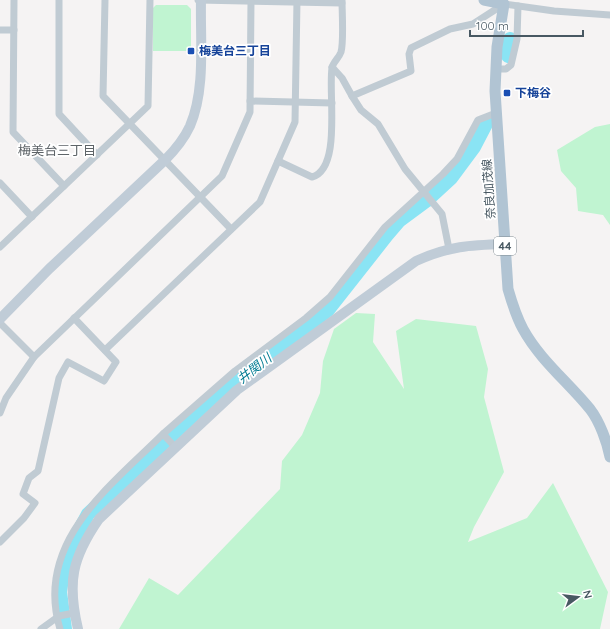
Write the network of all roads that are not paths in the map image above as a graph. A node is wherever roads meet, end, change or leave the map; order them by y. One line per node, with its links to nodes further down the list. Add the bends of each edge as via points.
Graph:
1 (14, 0): 14 (street)
2 (59, 0): 23 (street, via 59,114)
3 (104, 0): 22 (street, via 103,96)
4 (150, 0): 22 (street, via 148,106)
5 (200, 0): 7 (street); 24 (street, via 200,77 197,105 186,133)
6 (484, 0): 10 (main road)
7 (251, 1): 8 (street); 18 (street)
8 (297, 1): 9 (street); 19 (street)
9 (342, 1): 15 (street, via 341,52)
10 (504, 2): 11 (street); 16 (main road, 奈良加茂線 / 44); 17 (street, via 473,24 450,29 411,48 411,71)
11 (518, 6): 12 (street); 16 (street, via 517,39 511,65)
12 (610, 15)
13 (0, 30): 14 (street)
14 (14, 30): 27 (street, via 13,132)
15 (332, 67): 17 (street); 20 (street)
16 (495, 70): 21 (main road, 奈良加茂線 / 44)
17 (352, 96): 28 (street, via 361,110 378,124 405,169)
18 (250, 101): 19 (street); 29 (street, via 250,112 222,176)
19 (296, 102): 20 (street); 25 (street, via 295,122)
20 (332, 103): 25 (street, via 330,152 319,175 312,177)
21 (496, 113): 28 (street, via 478,120 458,159); 32 (main road, 奈良加茂線 / 44)
22 (130, 124): 23 (street); 24 (street)
23 (97, 155): 27 (street)
24 (165, 160): 29 (street); 36 (street, via 49,269)
25 (278, 161): 31 (street, via 260,202)
26 (0, 184): 30 (street)
27 (64, 186): 30 (street)
28 (424, 193): 34 (street, via 442,214); 41 (street, via 385,226 330,297 235,371)
29 (200, 196): 31 (street); 35 (street)
30 (32, 217): 33 (street)
31 (231, 229): 38 (street)
32 (505, 244): 34 (street); 42 (main road, 奈良加茂線 / 44, via 508,289 523,330 591,410)
33 (0, 247)
34 (449, 249): 41 (street, via 416,261)
35 (74, 318): 38 (street); 39 (street)
36 (0, 319)
37 (0, 323): 39 (street)
38 (105, 350): 43 (street, via 116,362 104,381 68,362 59,378 38,471 29,478 23,494 35,503)
39 (34, 357): 40 (street, via 6,398)
40 (0, 413)
41 (168, 440): 44 (street, via 89,534 73,572); 45 (street, via 108,488 72,531 62,552 55,578 55,608)
42 (610, 457)
43 (0, 542)
44 (71, 613): 45 (street); 48 (street)
45 (58, 617): 46 (street); 47 (street)
46 (41, 629)
47 (60, 629)
48 (78, 629)

